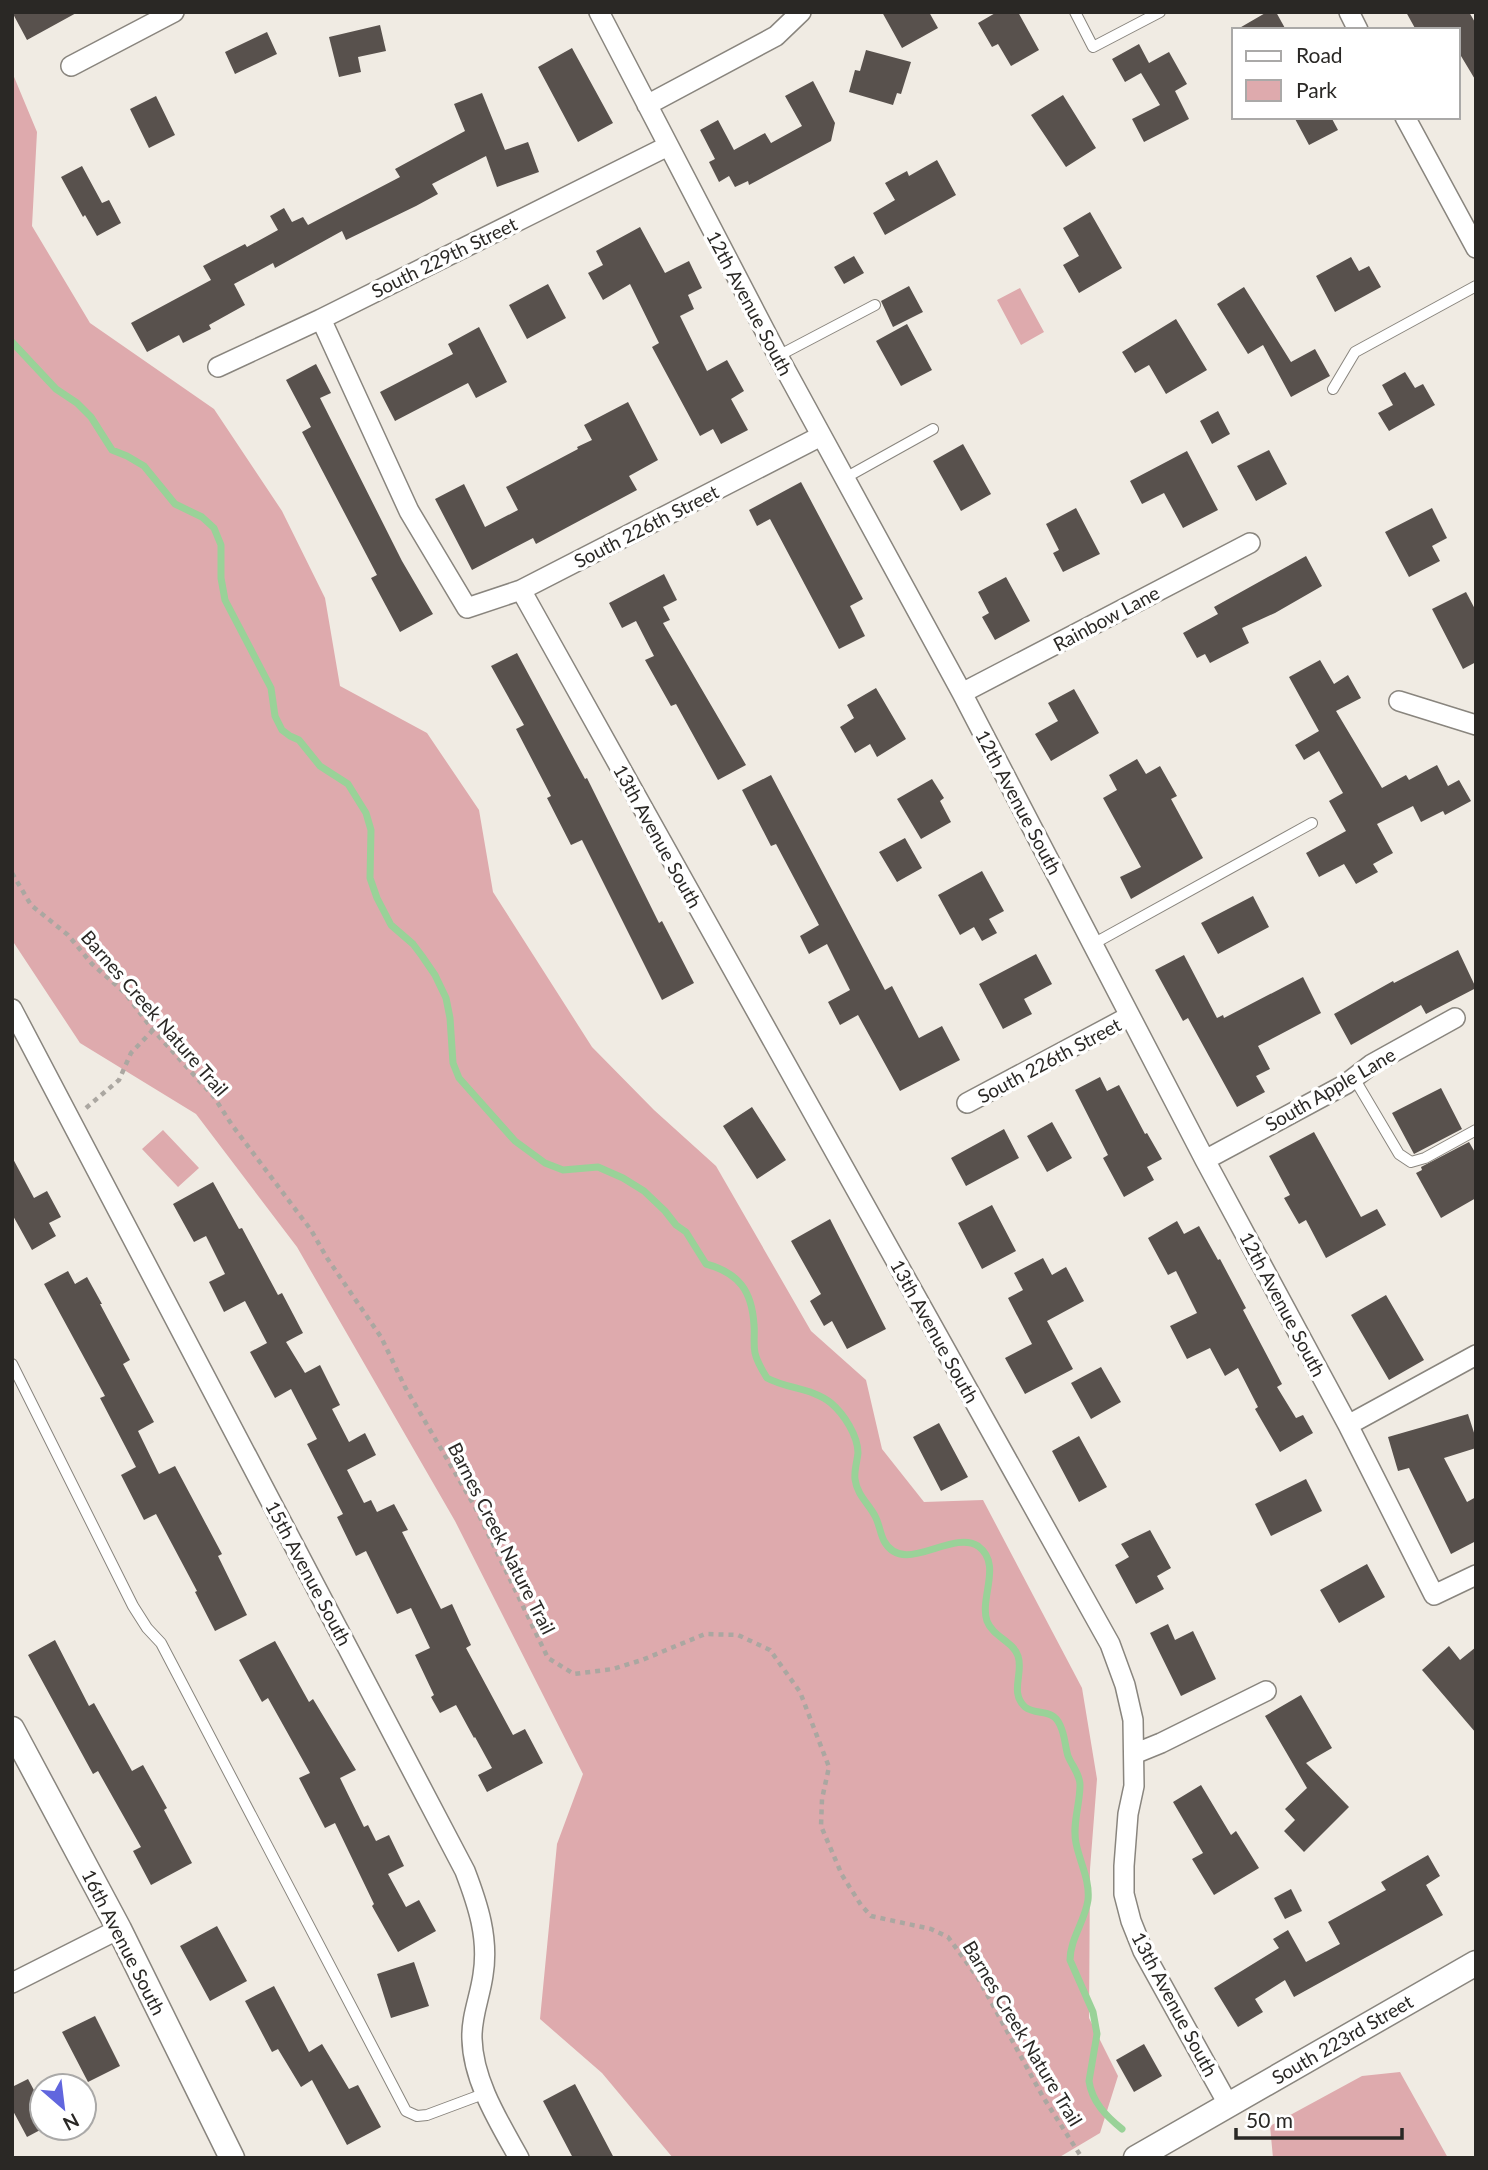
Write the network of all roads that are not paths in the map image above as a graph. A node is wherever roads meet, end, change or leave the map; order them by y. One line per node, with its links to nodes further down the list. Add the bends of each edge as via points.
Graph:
1 (174, 12): 8 (street)
2 (599, 12): 9 (street, 12th Avenue South)
3 (801, 12): 9 (street, via 776,36)
4 (1075, 12): 5 (lane, via 1093,47)
5 (1160, 12)
6 (1349, 12): 7 (street)
7 (1357, 28)
8 (71, 65)
9 (647, 105): 11 (street, 12th Avenue South)
10 (1406, 119): 12 (street)
11 (668, 146): 15 (street, South 229th Street); 16 (street, 12th Avenue South)
12 (1476, 248)
13 (1476, 286): 18 (lane, via 1355,352)
14 (875, 305): 16 (lane)
15 (321, 319): 17 (street, South 229th Street); 23 (street, South 226th Street, via 410,511 467,608)
16 (778, 356): 20 (street, 12th Avenue South)
17 (218, 366)
18 (1333, 389)
19 (933, 429): 21 (lane)
20 (821, 436): 21 (street, 12th Avenue South); 23 (street, South 226th Street)
21 (845, 478): 24 (street, 12th Avenue South)
22 (1250, 543): 24 (street, Rainbow Lane)
23 (521, 590): 42 (street, 13th Avenue South, via 1110,1644 1133,1720)
24 (962, 693): 28 (street, 12th Avenue South)
25 (1399, 701): 26 (street)
26 (1476, 725)
27 (1312, 823): 28 (lane)
28 (1093, 944): 30 (street, 12th Avenue South)
29 (12, 1009): 46 (street, 15th Avenue South, via 465,1871 486,1939 472,2039)
30 (1130, 1016): 33 (street, South 226th Street); 35 (street, 12th Avenue South)
31 (1455, 1018): 32 (street, South Apple Lane)
32 (1354, 1078): 34 (lane, via 1399,1154 1411,1162); 35 (street, South Apple Lane)
33 (967, 1103)
34 (1476, 1130)
35 (1205, 1160): 38 (street, 12th Avenue South)
36 (1476, 1355): 38 (street)
37 (12, 1364): 46 (lane, via 133,1606 161,1643 405,2111 426,2115)
38 (1348, 1425): 39 (street, 12th Avenue South, via 1434,1595)
39 (1476, 1575)
40 (1266, 1691): 42 (street)
41 (12, 1729): 43 (street, 16th Avenue South)
42 (1134, 1754): 47 (street, 13th Avenue South, via 1124,1894 1143,1951)
43 (119, 1929): 45 (street); 48 (street, 16th Avenue South)
44 (1476, 1963): 47 (street, South 223rd Street)
45 (12, 1983)
46 (486, 2093): 49 (street, 15th Avenue South)
47 (1228, 2104): 50 (street, South 223rd Street)
48 (232, 2158)
49 (519, 2158)
50 (1136, 2158)

